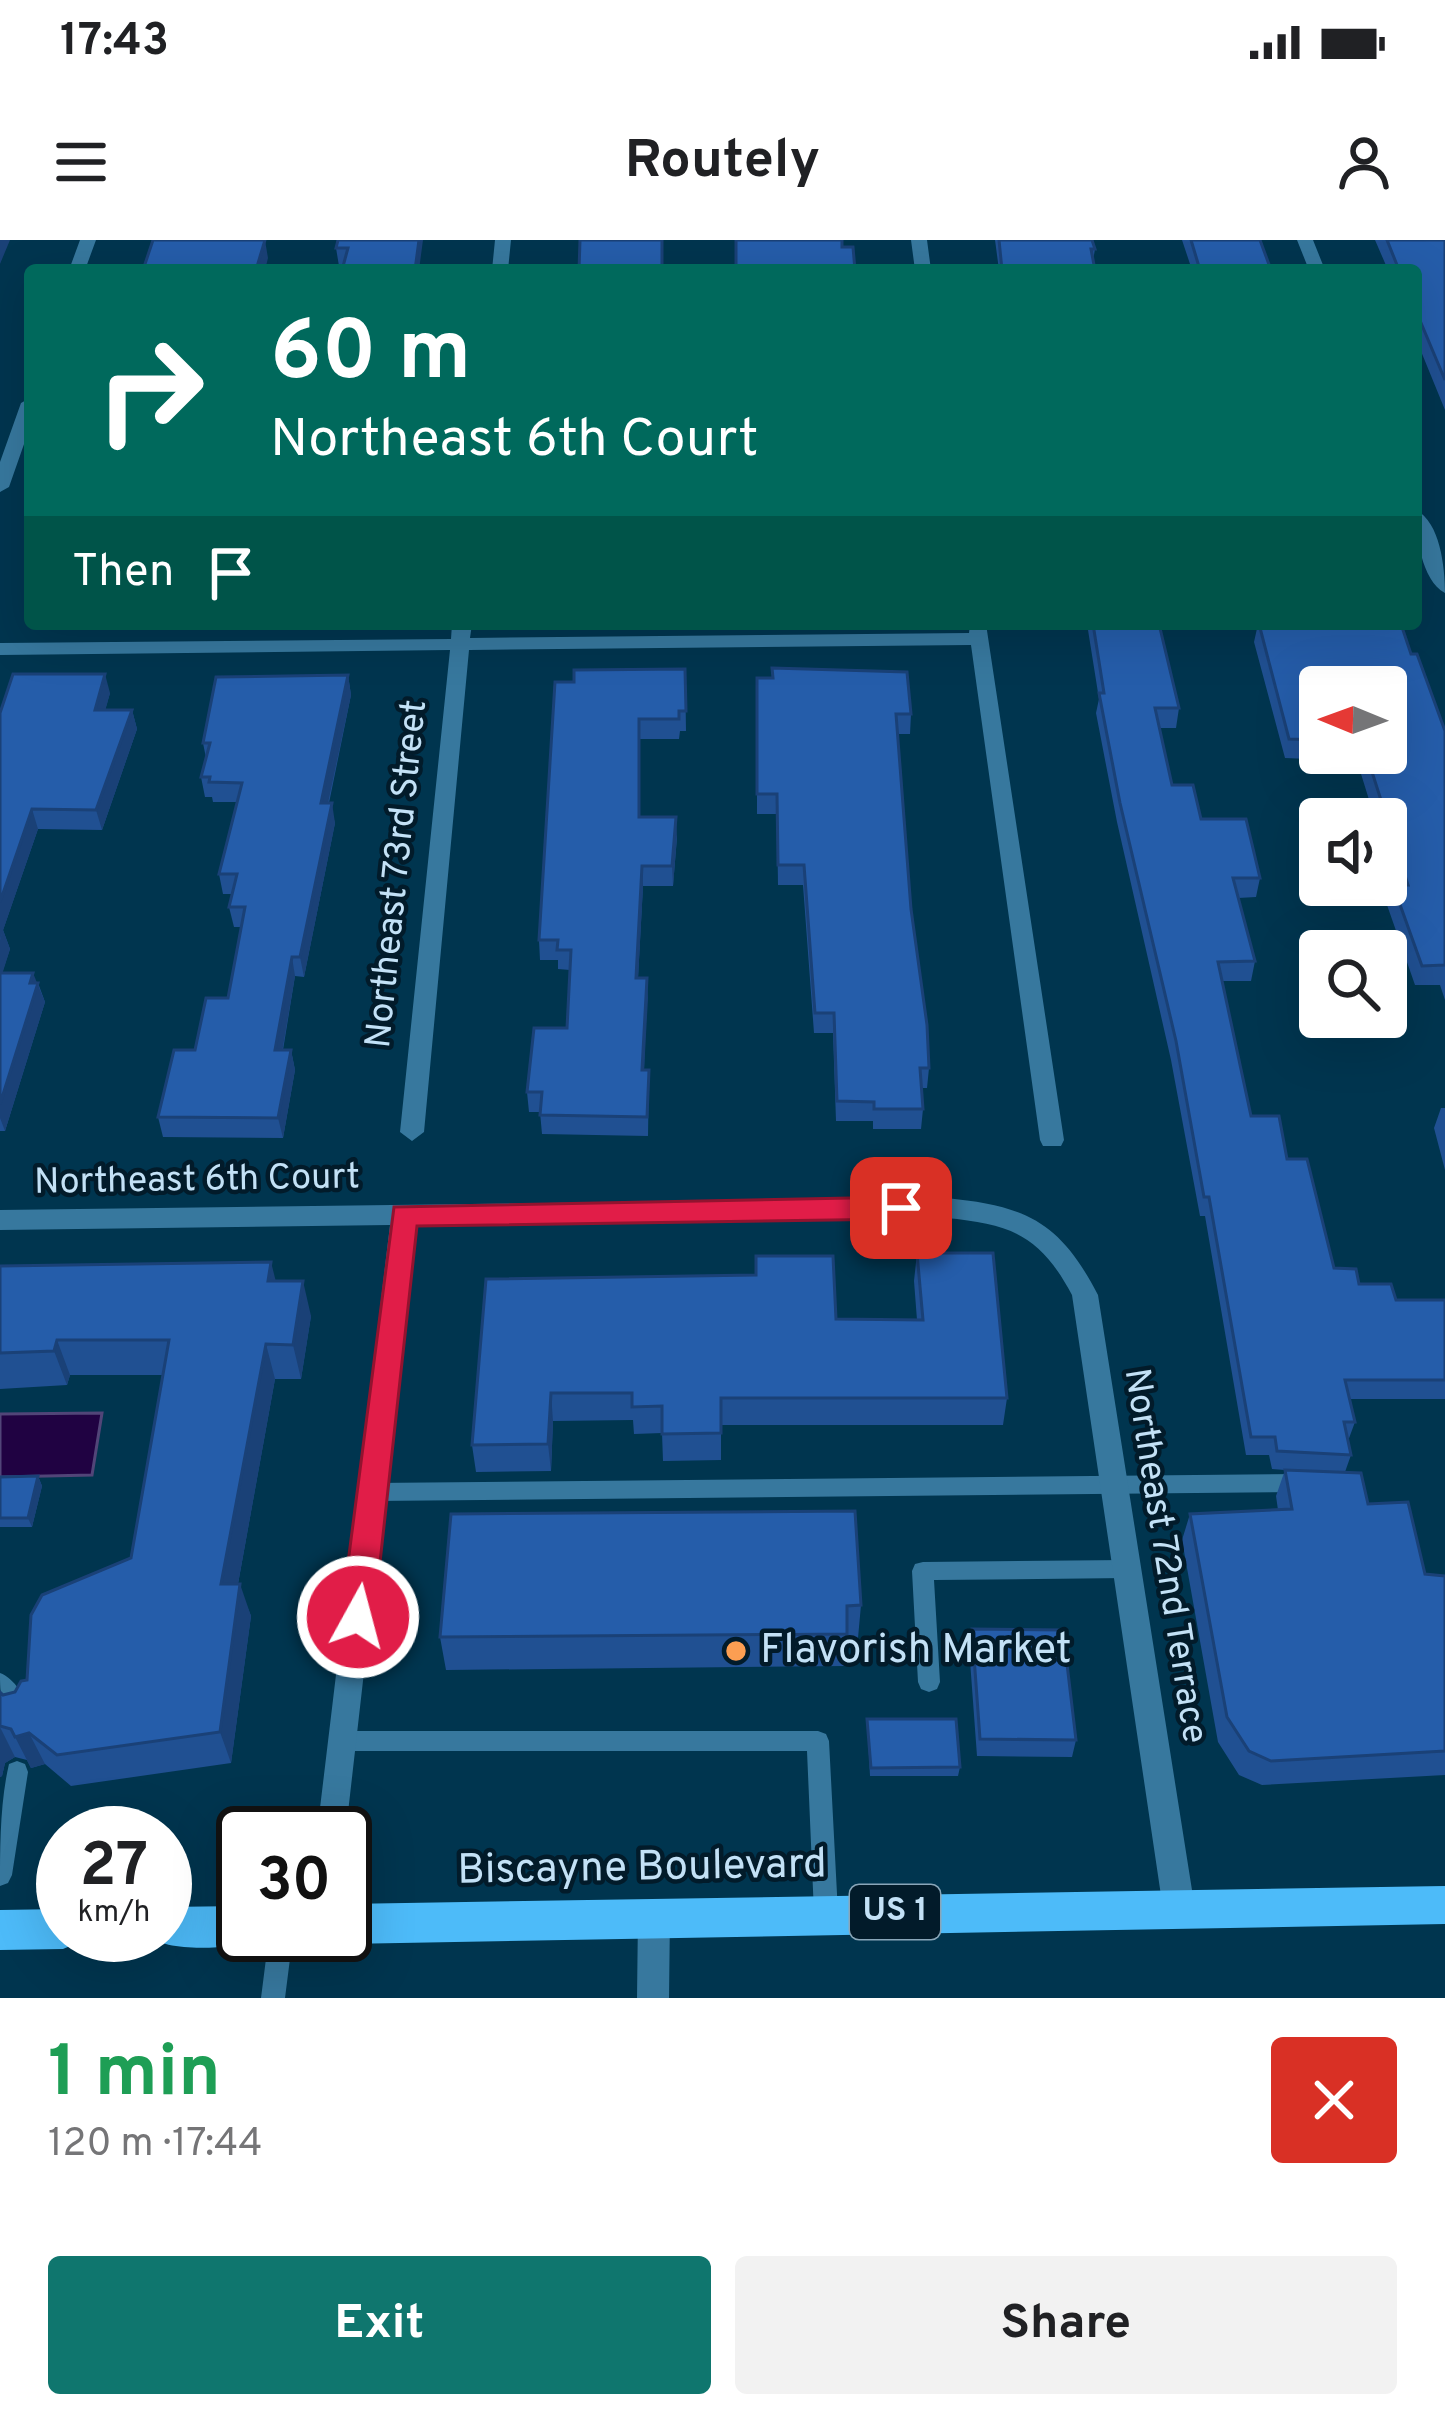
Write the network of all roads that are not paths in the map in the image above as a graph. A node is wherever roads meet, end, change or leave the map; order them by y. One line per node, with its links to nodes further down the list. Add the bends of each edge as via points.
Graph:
1 (24, 420): 2 (street)
2 (0, 487)
3 (1422, 530): 4 (street)
4 (1445, 587)
5 (979, 632): 6 (street); 9 (street)
6 (461, 633): 7 (street); 8 (street, Northeast 73rd Street)
7 (0, 649)
8 (412, 1132)
9 (1052, 1140)
10 (404, 1215): 11 (street, Northeast 6th Court); 12 (street, Northeast 6th Court, via 946,1208 993,1212); 15 (street)
11 (0, 1220)
12 (1038, 1230): 14 (street, Northeast 72nd Terrace, via 1064,1253 1085,1295)
13 (1325, 1483): 14 (lane)
14 (1114, 1484): 15 (lane); 16 (street, Northeast 72nd Terrace)
15 (373, 1492): 20 (street)
16 (1127, 1570): 17 (lane, via 923,1571); 25 (street, Northeast 72nd Terrace)
17 (929, 1682)
18 (0, 1683): 19 (lane)
19 (21, 1712)
20 (342, 1742): 22 (street); 26 (lane, via 818,1741)
21 (17, 1772): 23 (lane)
22 (335, 1806)
23 (0, 1875)
24 (1445, 1905): 25 (main road, Biscayne Boulevard / US 1)
25 (1179, 1909): 26 (main road, Biscayne Boulevard / US 1)
26 (826, 1912): 27 (main road, Biscayne Boulevard / US 1)
27 (654, 1916): 28 (main road, Biscayne Boulevard / US 1); 33 (street)
28 (372, 1923)
29 (36, 1929): 30 (main road)
30 (0, 1930)
31 (278, 1962): 32 (lane)
32 (273, 1998)
33 (653, 1998)

